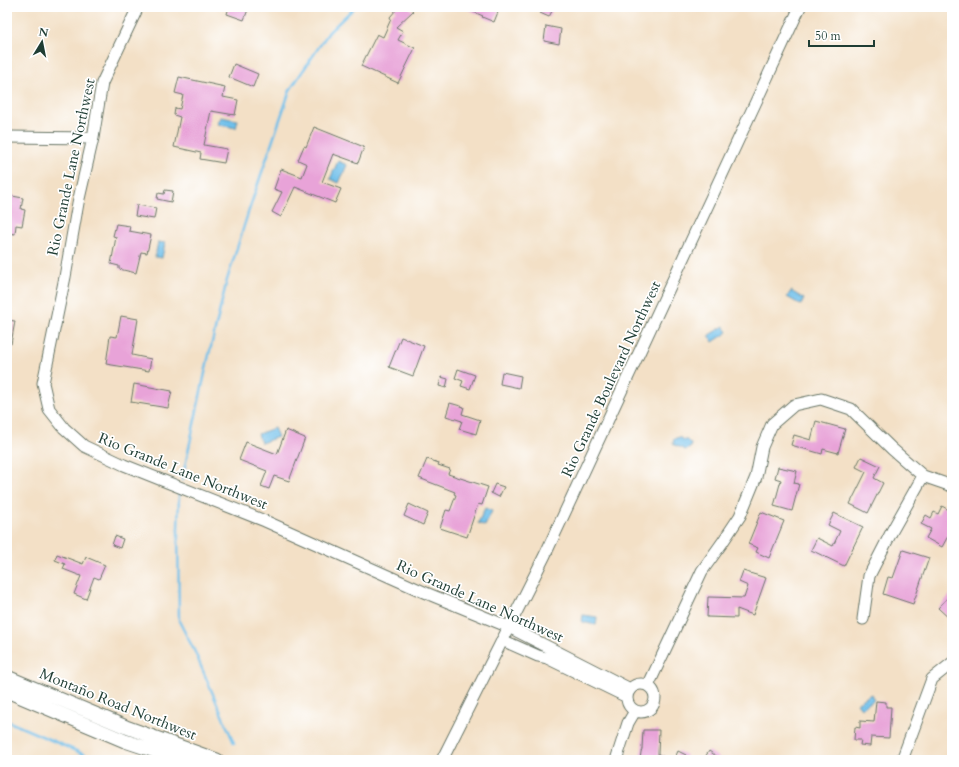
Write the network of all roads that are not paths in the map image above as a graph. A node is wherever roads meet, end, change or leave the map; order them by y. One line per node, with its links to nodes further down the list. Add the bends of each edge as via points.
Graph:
1 (138, 7): 4 (street, Rio Grande Lane Northwest, via 102,83)
2 (800, 7): 8 (street, Rio Grande Boulevard Northwest, via 546,555)
3 (7, 136): 4 (street)
4 (93, 138): 8 (street, Rio Grande Lane Northwest, via 43,383 50,409 64,428 84,446 124,465 265,521)
5 (923, 476): 6 (street); 7 (street, via 869,576); 12 (street, via 851,409 821,399 794,405 772,424 762,447 756,477 740,516 702,571)
6 (952, 486)
7 (863, 619)
8 (509, 627): 9 (street, Rio Grande Boulevard Northwest); 14 (street, Rio Grande Lane Northwest)
9 (502, 640): 14 (street, Rio Grande Lane Northwest); 18 (street, Rio Grande Boulevard Northwest)
10 (952, 663): 20 (street, via 932,679)
11 (7, 677): 17 (main road, Montaño Road Northwest, via 126,727)
12 (648, 686): 14 (street, via 639,684 632,687); 15 (street, via 654,695 652,707 641,712)
13 (7, 691): 16 (main road, Montaño Road Northwest, via 125,741)
14 (628, 693): 15 (street, via 627,701)
15 (635, 711): 19 (street, via 628,723)
16 (182, 760)
17 (217, 760)
18 (442, 760)
19 (617, 760)
20 (902, 760)

